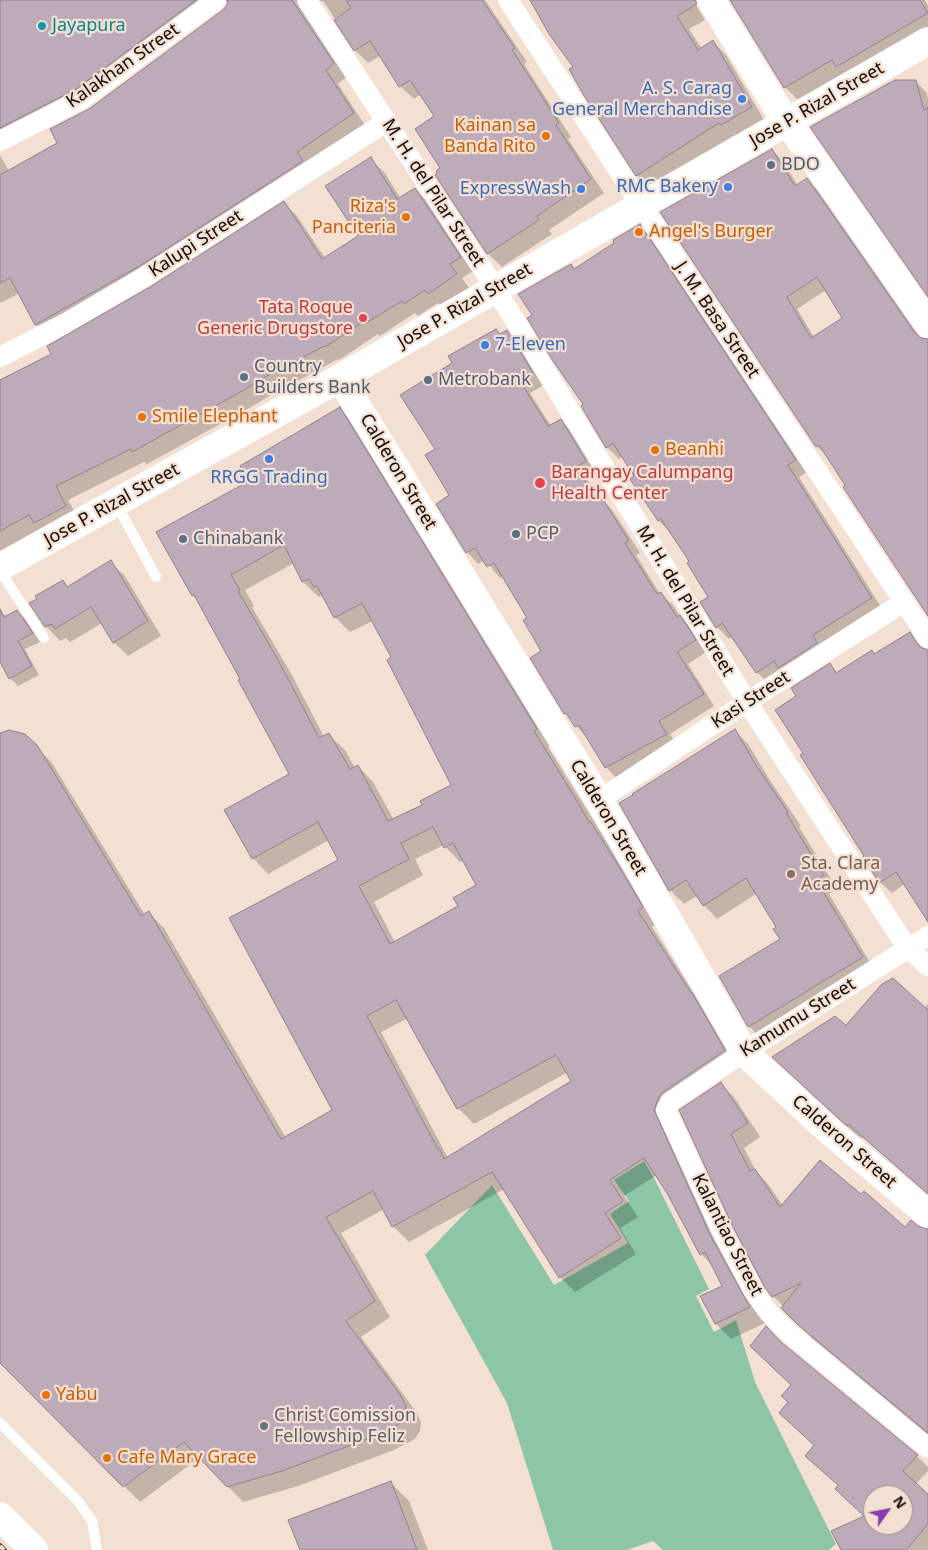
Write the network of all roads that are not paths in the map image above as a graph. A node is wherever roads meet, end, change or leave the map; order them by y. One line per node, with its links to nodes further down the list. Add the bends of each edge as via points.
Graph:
1 (216, 0): 8 (street, Kalakhan Street, via 82,99)
2 (307, 0): 6 (street, M. H. del Pilar Street)
3 (508, 0): 9 (street, J. M. Basa Street)
4 (711, 0): 7 (street)
5 (928, 41): 7 (street, Jose P. Rizal Street)
6 (386, 122): 10 (street, M. H. del Pilar Street); 12 (street, Kalupi Street, via 144,277)
7 (786, 122): 9 (street, Jose P. Rizal Street); 11 (street)
8 (0, 141)
9 (641, 205): 10 (street, Jose P. Rizal Street); 18 (street, J. M. Basa Street)
10 (495, 288): 13 (street, Jose P. Rizal Street); 21 (street, M. H. del Pilar Street)
11 (928, 324)
12 (0, 357)
13 (340, 378): 14 (street, Jose P. Rizal Street); 22 (street, Calderon Street)
14 (116, 502): 15 (street, Jose P. Rizal Street); 17 (lane)
15 (0, 567)
16 (0, 571): 19 (lane)
17 (156, 577)
18 (904, 602): 20 (street, J. M. Basa Street); 21 (street, Kasi Street)
19 (44, 638)
20 (928, 638)
21 (747, 702): 22 (street, Kasi Street); 24 (street, M. H. del Pilar Street)
22 (599, 800): 26 (street, Calderon Street)
23 (928, 936): 24 (street, Kamumu Street)
24 (908, 949): 25 (street, M. H. del Pilar Street); 26 (street, Kamumu Street)
25 (928, 966)
26 (744, 1052): 27 (street, Kamumu Street); 28 (street, Calderon Street, via 828,1130)
27 (670, 1102): 30 (street, Kalantiao Street, via 666,1110 669,1118 721,1230 769,1313)
28 (928, 1214)
29 (0, 1423): 33 (lane, via 78,1501 92,1521)
30 (928, 1448)
31 (0, 1516): 32 (street)
32 (34, 1550)
33 (96, 1550)

